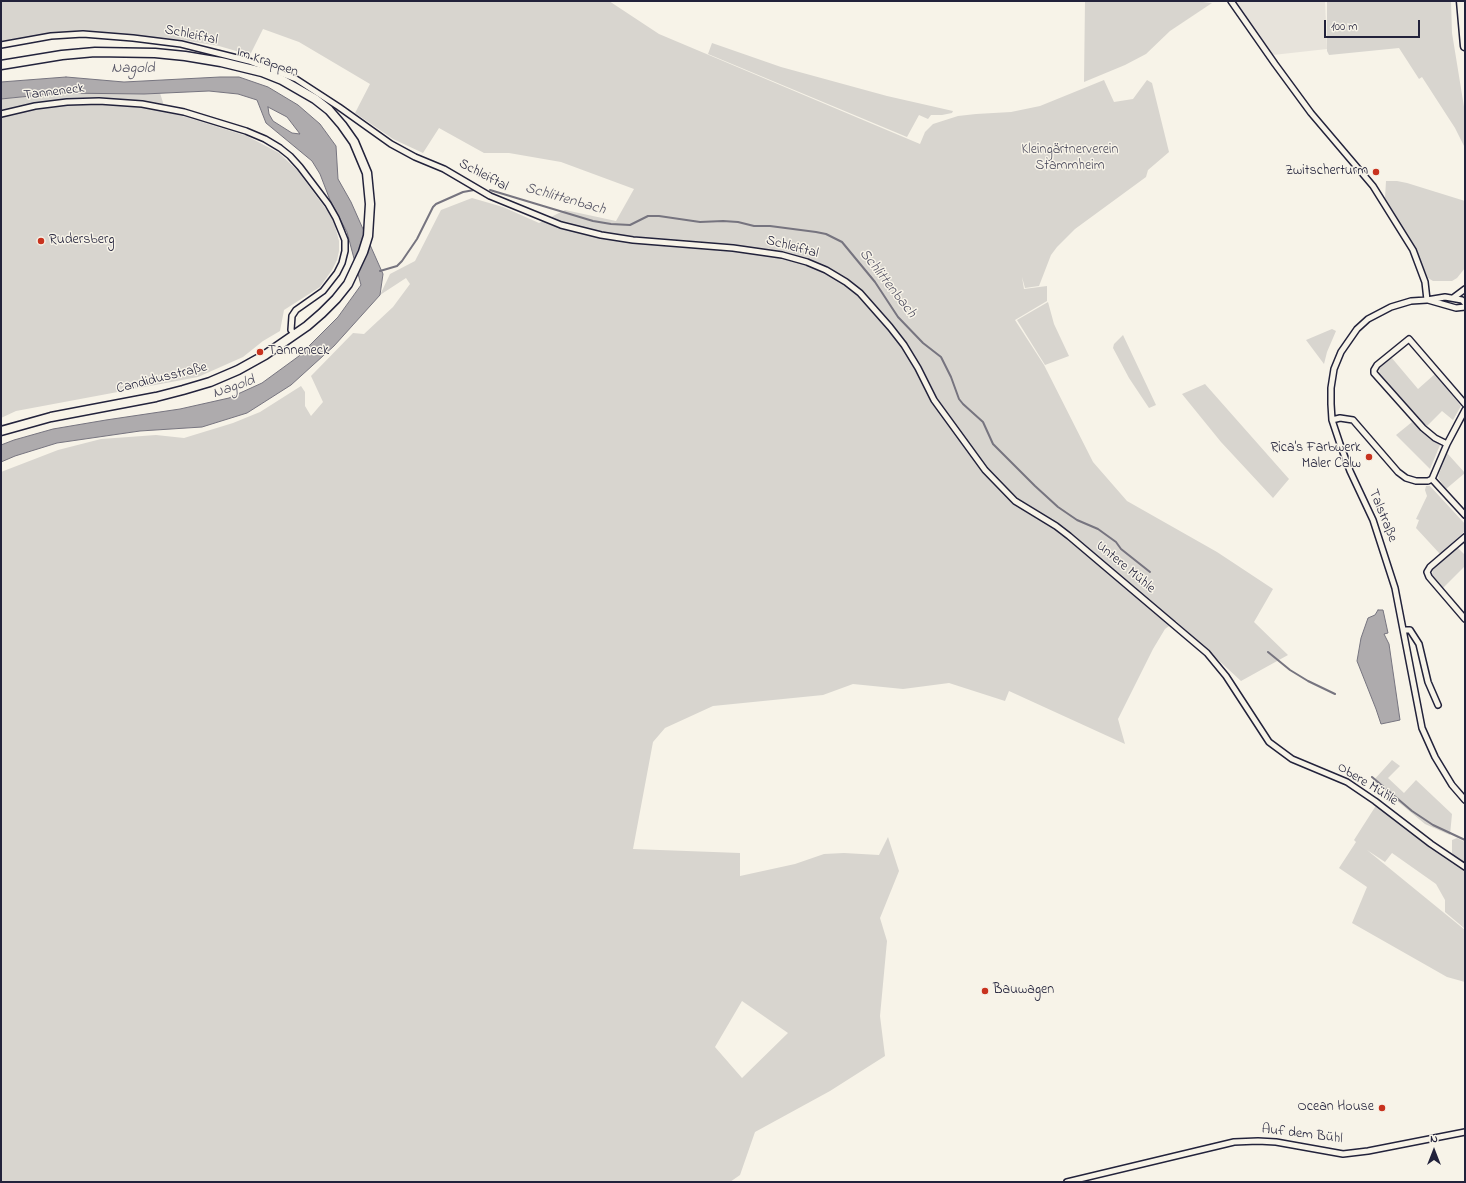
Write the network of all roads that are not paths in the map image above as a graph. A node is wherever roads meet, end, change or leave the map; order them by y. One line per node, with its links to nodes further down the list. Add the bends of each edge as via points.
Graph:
1 (1231, 1): 10 (street, via 1311,113 1373,186 1413,250 1425,282)
2 (1461, 1): 4 (main road)
3 (1, 45): 18 (street, Schleiftal, via 51,36 82,34 181,44 249,61 296,79 391,144 444,169 490,196 561,225 633,240 733,248 782,255 807,262 846,282 860,293 890,326 918,368 934,400)
4 (1465, 46)
5 (1, 65): 7 (main road, Im Krappen, via 62,55 129,52 185,56 262,72 300,89 329,110 342,124 354,142 367,173 370,204 368,236)
6 (1, 114): 13 (street, Tanneneck, via 67,102 142,104 184,112 246,131 280,148 295,162 328,204 345,240 345,251 337,273 323,291 296,310 292,316 291,330)
7 (348, 284): 13 (main road, Candidusstraße, via 322,313)
8 (1465, 289): 9 (street)
9 (1453, 298): 10 (street, Talstraße); 11 (street, Talstraße)
10 (1428, 300): 12 (street, Talstraße, via 1456,308); 16 (street, Talstraße, via 1410,301 1391,307 1357,329 1341,352 1334,369 1331,388)
11 (1465, 303)
12 (1465, 307)
13 (295, 335): 17 (main road, Candidusstraße, via 251,363 210,382 156,397 51,416)
14 (1465, 404): 19 (street, via 1409,339 1374,370 1423,428)
15 (1465, 410): 19 (street)
16 (1332, 420): 20 (street, via 1353,420 1406,478 1416,481); 24 (street, Talstraße, via 1385,555)
17 (1, 431)
18 (964, 441): 26 (street, Untere Mühle, via 985,470 1015,501 1069,536 1207,653 1243,700)
19 (1447, 444): 20 (street)
20 (1432, 479): 21 (street)
21 (1465, 515)
22 (1465, 536): 23 (street, via 1430,567 1428,572 1429,577)
23 (1465, 619)
24 (1404, 630): 25 (street, via 1410,630 1419,644 1428,682); 27 (street, Talstraße, via 1422,728 1438,763)
25 (1438, 705)
26 (1257, 726): 28 (street, Obere Mühle, via 1268,742 1292,759 1347,782)
27 (1465, 800)
28 (1465, 868)
29 (1465, 1132): 30 (street, Auf dem Bühl, via 1343,1154 1258,1140 1234,1142)
30 (1067, 1182)

